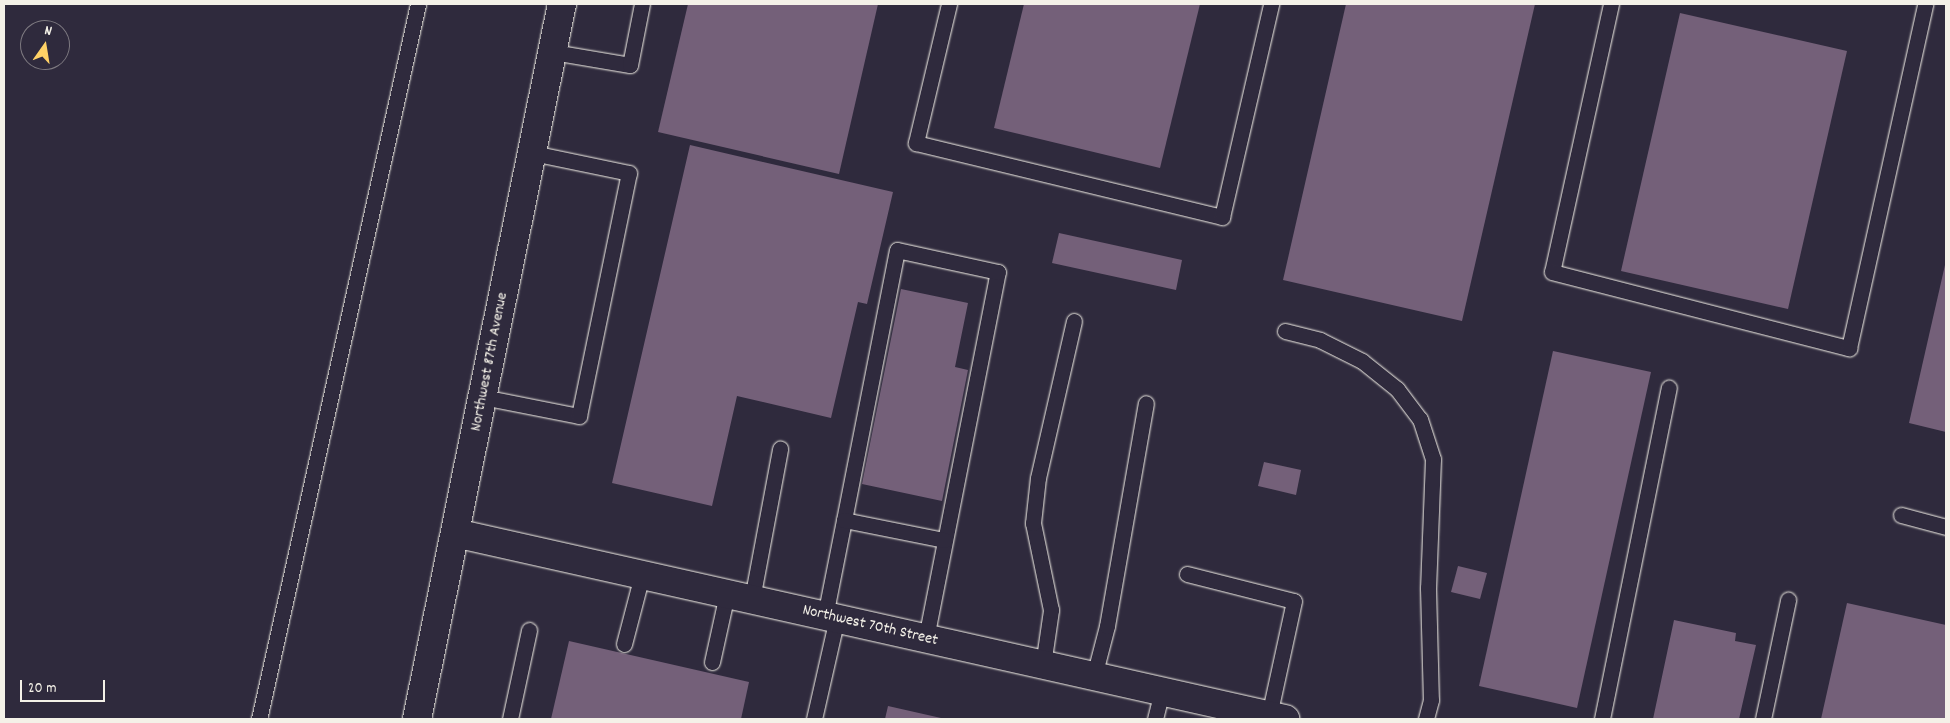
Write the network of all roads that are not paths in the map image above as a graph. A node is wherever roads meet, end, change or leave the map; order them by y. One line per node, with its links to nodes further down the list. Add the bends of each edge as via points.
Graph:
1 (418, 4): 35 (lane)
2 (562, 4): 8 (street, Northwest 87th Avenue)
3 (642, 4): 8 (lane, via 630,65)
4 (949, 4): 5 (lane, via 916,143 1222,217)
5 (1271, 4)
6 (1612, 4): 7 (lane, via 1552,272 1849,348)
7 (1925, 4)
8 (553, 52): 9 (street, Northwest 87th Avenue)
9 (532, 153): 13 (street, Northwest 87th Avenue); 13 (lane, via 629,173 579,416)
10 (1074, 321): 30 (lane, via 1038,478 1033,523 1051,610)
11 (1285, 331): 39 (lane, via 1320,340 1362,361 1397,389 1420,420 1434,459 1428,588 1430,700)
12 (1669, 388): 40 (lane)
13 (483, 397): 19 (street, Northwest 87th Avenue)
14 (1146, 403): 31 (lane)
15 (780, 449): 23 (lane)
16 (1901, 515): 18 (lane)
17 (844, 520): 20 (lane); 20 (lane, via 897,250 998,272); 25 (lane)
18 (1946, 527)
19 (455, 533): 22 (street, Northwest 70th Street); 33 (street, Northwest 87th Avenue)
20 (944, 540): 27 (lane)
21 (1187, 574): 34 (lane, via 1294,601)
22 (642, 575): 23 (street, Northwest 70th Street); 28 (lane)
23 (739, 596): 25 (street, Northwest 70th Street); 29 (lane)
24 (1788, 600): 41 (lane)
25 (831, 617): 27 (street, Northwest 70th Street); 37 (lane)
26 (529, 630): 36 (lane)
27 (926, 638): 30 (street, Northwest 70th Street)
28 (624, 644)
29 (712, 662)
30 (1043, 665): 31 (street, Northwest 70th Street)
31 (1094, 676): 32 (street, Northwest 70th Street)
32 (1162, 691): 34 (street, Northwest 70th Street); 38 (lane)
33 (422, 718)
34 (1277, 718)
35 (259, 719)
36 (510, 719)
37 (814, 719)
38 (1155, 719)
39 (1426, 719)
40 (1602, 719)
41 (1762, 719)

